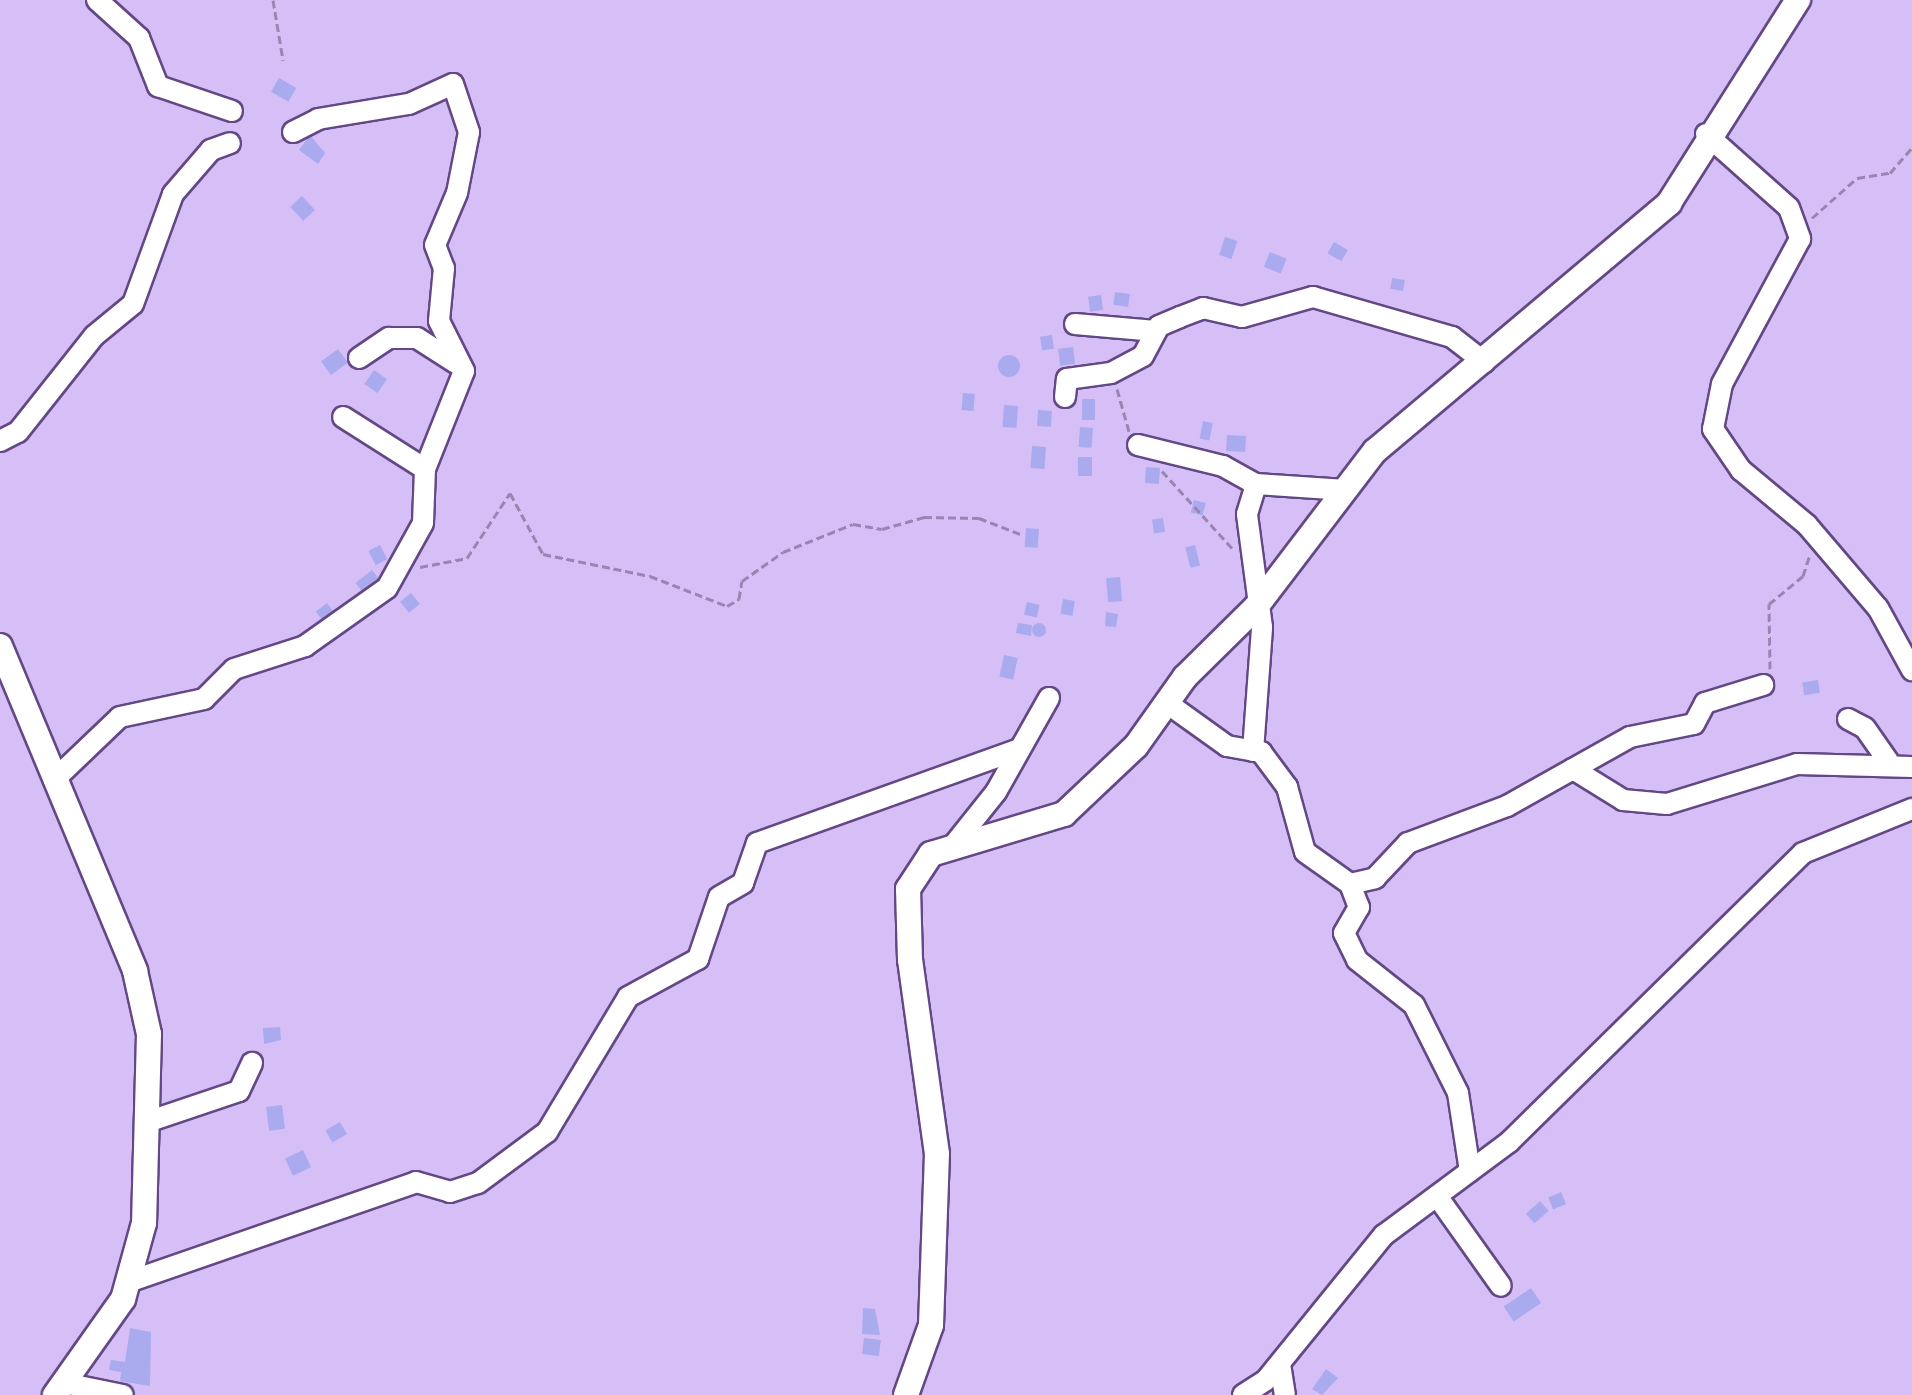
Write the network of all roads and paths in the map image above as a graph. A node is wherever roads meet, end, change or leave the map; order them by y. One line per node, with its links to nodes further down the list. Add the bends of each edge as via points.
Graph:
1 (97, 0): 5 (street, via 139,38 158,86)
2 (273, 0): 4 (path)
3 (1798, 0): 7 (street, via 1747,85)
4 (283, 60)
5 (232, 111)
6 (293, 132): 15 (street, via 318,119 409,104 453,84 469,132 457,193 435,245 445,288 439,321)
7 (1706, 134): 10 (street, via 1789,208); 14 (street, via 1669,203)
8 (230, 143): 19 (street, via 211,150 173,194 133,304 94,336 18,432)
9 (1912, 148): 10 (path, via 1890,173 1857,178 1819,208)
10 (1800, 239): 26 (street, via 1722,384 1713,429 1741,470)
11 (1075, 324): 12 (street)
12 (1156, 331): 14 (street, via 1203,308 1242,317 1313,297 1452,337); 16 (street, via 1143,356)
13 (359, 358): 15 (street, via 389,338 417,338 438,345)
14 (1484, 362): 24 (street, via 1375,451)
15 (464, 371): 22 (street)
16 (1105, 373): 17 (street, via 1067,379); 20 (path)
17 (1065, 397)
18 (343, 417): 22 (street)
19 (0, 441)
20 (1138, 445): 23 (street, via 1223,466)
21 (1160, 468): 28 (path)
22 (425, 469): 27 (street, via 423,523)
23 (1256, 484): 24 (street); 28 (street, via 1257,502 1247,514)
24 (1346, 490): 29 (street)
25 (1020, 534): 27 (path, via 979,518 924,517 882,529 853,524 783,552 742,581 739,599 727,606 675,583 543,554 510,493 467,558)
26 (1815, 535): 31 (street, via 1878,608); 32 (path, via 1803,576 1769,604)
27 (397, 571): 41 (street, via 387,588 305,646 234,669 204,699 120,717)
28 (1253, 571): 29 (street)
29 (1256, 607): 34 (street); 37 (street, via 1262,641)
30 (0, 646): 41 (street)
31 (1912, 670)
32 (1771, 682): 40 (street, via 1705,703 1694,724 1630,737)
33 (1049, 698): 36 (street)
34 (1167, 703): 37 (street, via 1227,746); 43 (street, via 1136,746 1064,814)
35 (1848, 719): 38 (street, via 1865,728)
36 (1019, 749): 43 (street); 49 (street, via 757,843 743,883 719,897 698,959 628,997 547,1132 478,1183 450,1192 416,1182)
37 (1253, 751): 44 (street, via 1287,787 1305,852)
38 (1888, 761): 39 (street); 40 (street, via 1797,764 1667,804 1623,800)
39 (1912, 767)
40 (1573, 769): 44 (street, via 1507,806 1408,843 1375,878)
41 (54, 780): 46 (street, via 135,971 149,1034)
42 (1912, 809): 47 (street, via 1803,853 1509,1142)
43 (952, 847): 54 (street, via 931,854 908,889 910,960 937,1154 931,1325)
44 (1350, 884): 47 (street, via 1359,907 1344,933 1357,960 1414,1005 1466,1117 1461,1148)
45 (252, 1063): 46 (street, via 239,1091)
46 (147, 1122): 49 (street, via 144,1223)
47 (1470, 1171): 48 (street)
48 (1437, 1196): 50 (street); 51 (street, via 1384,1235)
49 (128, 1282): 52 (street)
50 (1501, 1286)
51 (1280, 1364): 55 (street); 56 (street)
52 (60, 1389): 53 (street)
53 (123, 1395)
54 (906, 1395)
55 (1243, 1395)
56 (1285, 1395)

